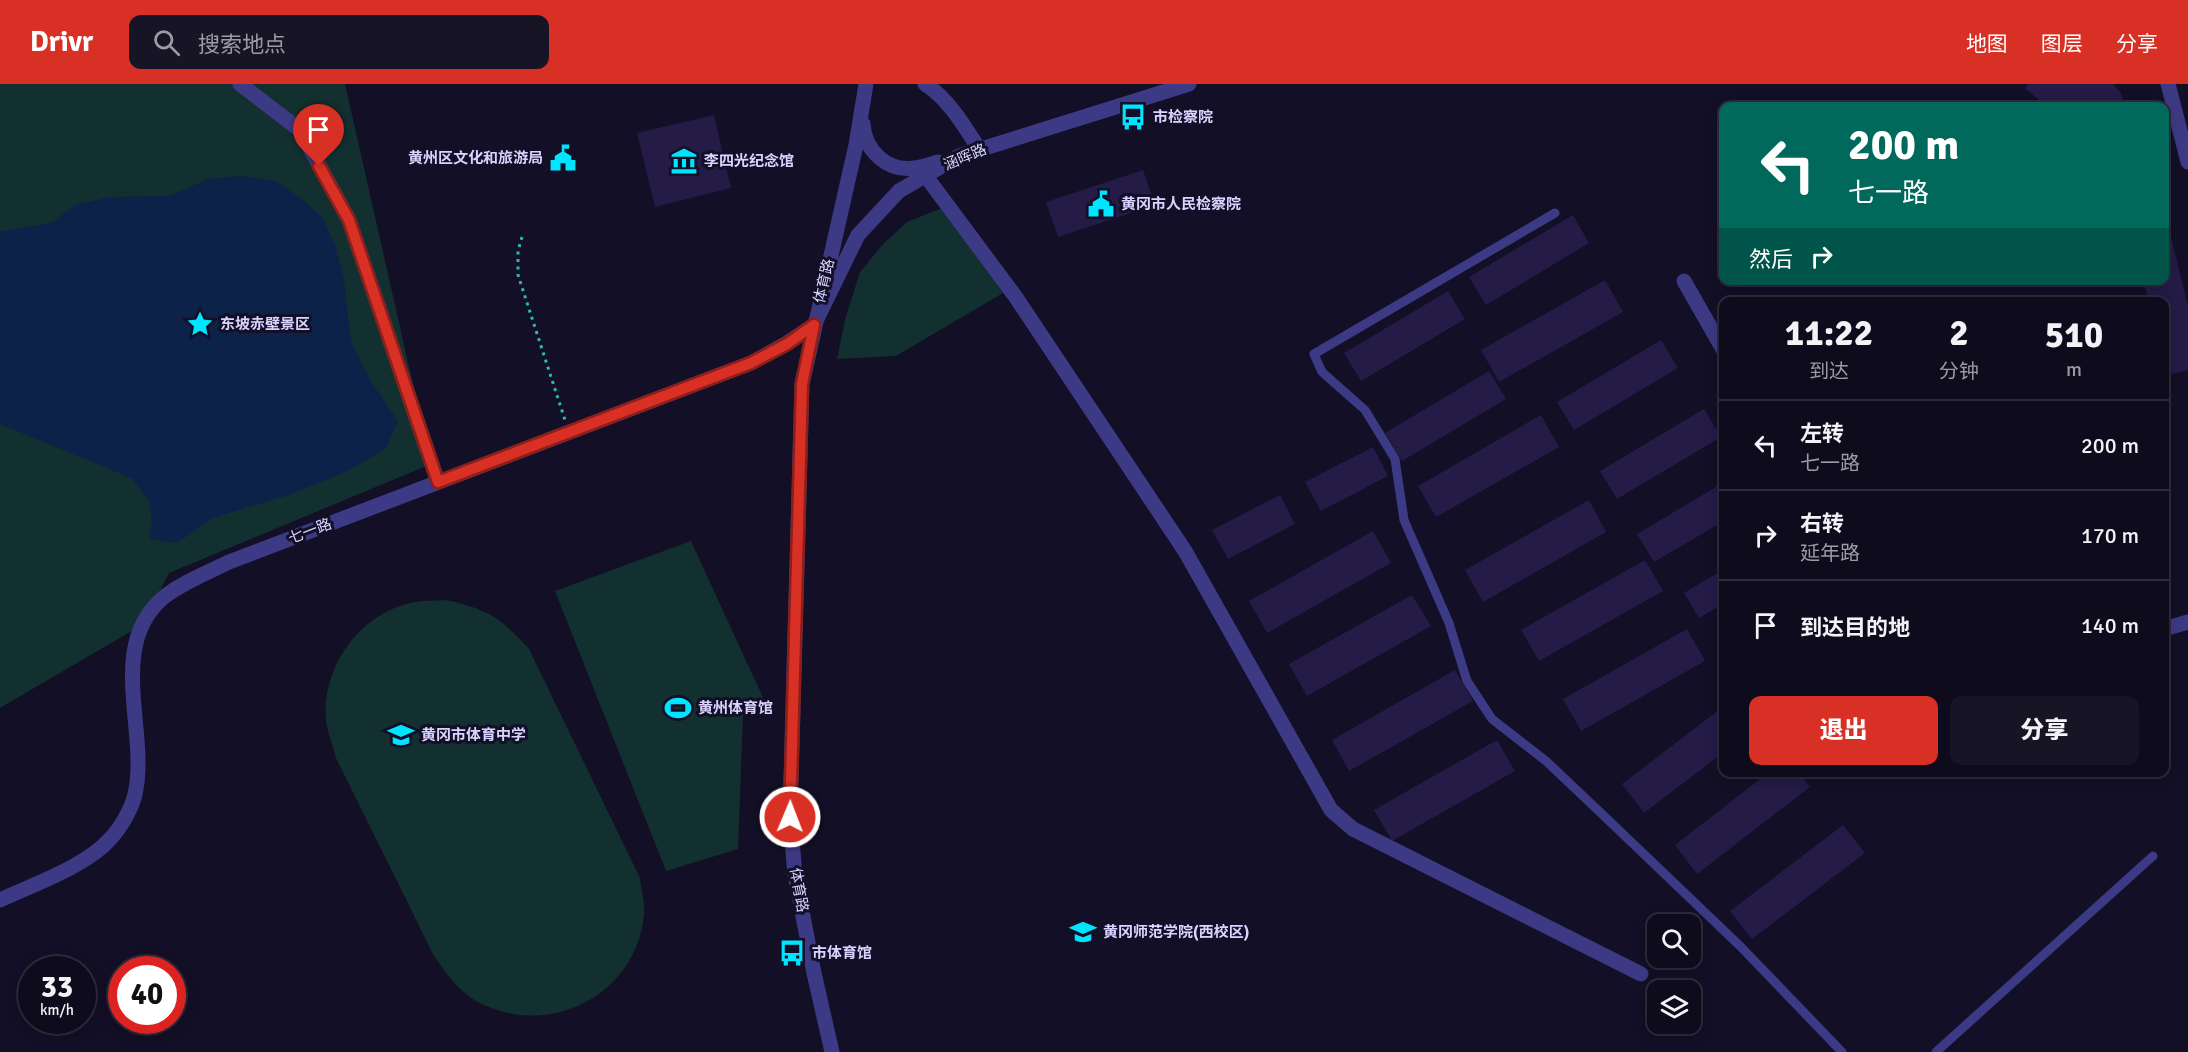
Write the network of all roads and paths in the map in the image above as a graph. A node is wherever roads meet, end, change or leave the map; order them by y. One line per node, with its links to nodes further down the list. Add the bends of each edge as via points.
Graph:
1 (240, 84): 17 (street, via 300,130 349,220)
2 (866, 84): 6 (street, 体育路)
3 (925, 84): 7 (street, via 934,89)
4 (1189, 84): 7 (street, 涵晖路)
5 (2168, 84): 9 (street)
6 (862, 107): 8 (street, via 864,136 886,164 915,168); 14 (street, 体育路)
7 (979, 149): 8 (street, 涵晖路)
8 (958, 156): 10 (street, 涵晖路)
9 (2188, 162)
10 (926, 175): 14 (street, 涵晖路, via 899,191 858,236); 22 (street, via 1015,296 1185,550 1331,810 1353,829)
11 (1555, 213): 24 (lane, via 1314,354 1322,372 1365,410 1395,459 1404,520 1449,622 1467,681 1492,719 1546,761 1603,815 1740,946)
12 (522, 237): 16 (path, via 518,275)
13 (1683, 281): 15 (street)
14 (814, 325): 16 (street, 七一路, via 751,363); 23 (street, 体育路, via 802,384 799,436 790,817 795,875)
15 (1719, 342)
16 (569, 433): 17 (street, 七一路)
17 (438, 482): 21 (street, 七一路, via 229,562 163,598 148,616 134,653 131,677 139,756 136,791 126,815 111,838 86,860)
18 (2188, 622): 19 (street)
19 (2169, 628)
20 (2153, 856): 25 (lane)
21 (0, 900)
22 (1641, 974)
23 (832, 1052)
24 (1842, 1052)
25 (1936, 1052)

